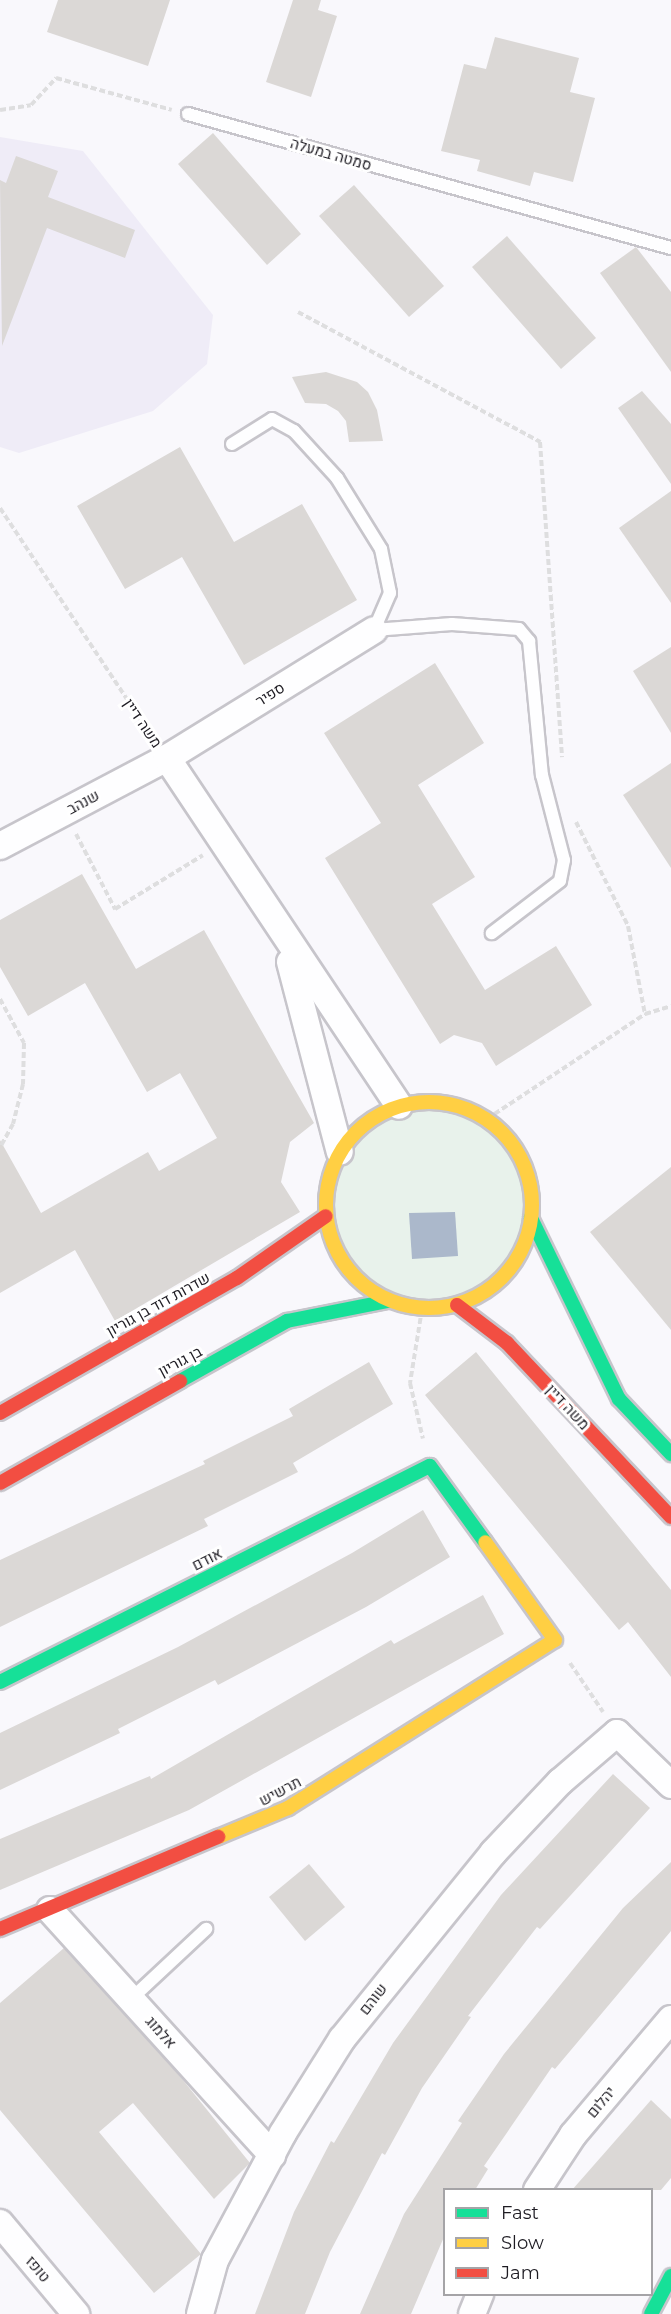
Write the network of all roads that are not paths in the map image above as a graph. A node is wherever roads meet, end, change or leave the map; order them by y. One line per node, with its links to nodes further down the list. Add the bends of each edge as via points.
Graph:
1 (188, 114): 2 (lane, סמטה במעלה)
2 (671, 248)
3 (232, 444): 4 (lane, via 272,419 294,431 337,478 381,549 390,593)
4 (374, 630): 5 (street, ספיר); 7 (lane, via 452,624 519,629 529,641 542,775 564,860 560,881)
5 (166, 759): 6 (street, שנהב); 8 (street, משה דיין)
6 (0, 846)
7 (492, 933)
8 (284, 938): 9 (street, משה דיין); 10 (street, משה דיין)
9 (399, 1106): 10 (street, via 384,1110 356,1130); 12 (street, via 416,1101 450,1102 487,1119 507,1136 525,1164 533,1198)
10 (340, 1152): 11 (street, via 326,1189)
11 (326, 1216): 13 (street, via 337,1255 359,1283); 15 (street, שדרות דוד בן גוריון, via 237,1278)
12 (531, 1218): 14 (street, via 529,1233 514,1265 489,1290); 16 (street, via 619,1399)
13 (388, 1302): 14 (street, via 422,1309); 17 (street, בן גוריון, via 287,1321)
14 (457, 1305): 18 (street, משה דיין, via 507,1343)
15 (0, 1413)
16 (671, 1454)
17 (0, 1483)
18 (671, 1517)
19 (555, 1640): 20 (street, אודם, via 430,1466); 22 (street, תרשיש, via 288,1808)
20 (0, 1682)
21 (671, 1785): 27 (street, שוהם, via 617,1733 560,1782 493,1853 342,2039)
22 (50, 1910): 23 (street, תרשיש); 25 (street, אלמוג)
23 (0, 1929)
24 (206, 1929): 25 (lane)
25 (131, 1999): 27 (street, אלמוג)
26 (671, 2019): 28 (street, יהלום, via 573,2135)
27 (272, 2155): 33 (street, שוהם, via 215,2260)
28 (538, 2188)
29 (0, 2223): 32 (street, טופז)
30 (671, 2276): 35 (street)
31 (480, 2296): 34 (street)
32 (76, 2314)
33 (200, 2314)
34 (472, 2314)
35 (651, 2314)

